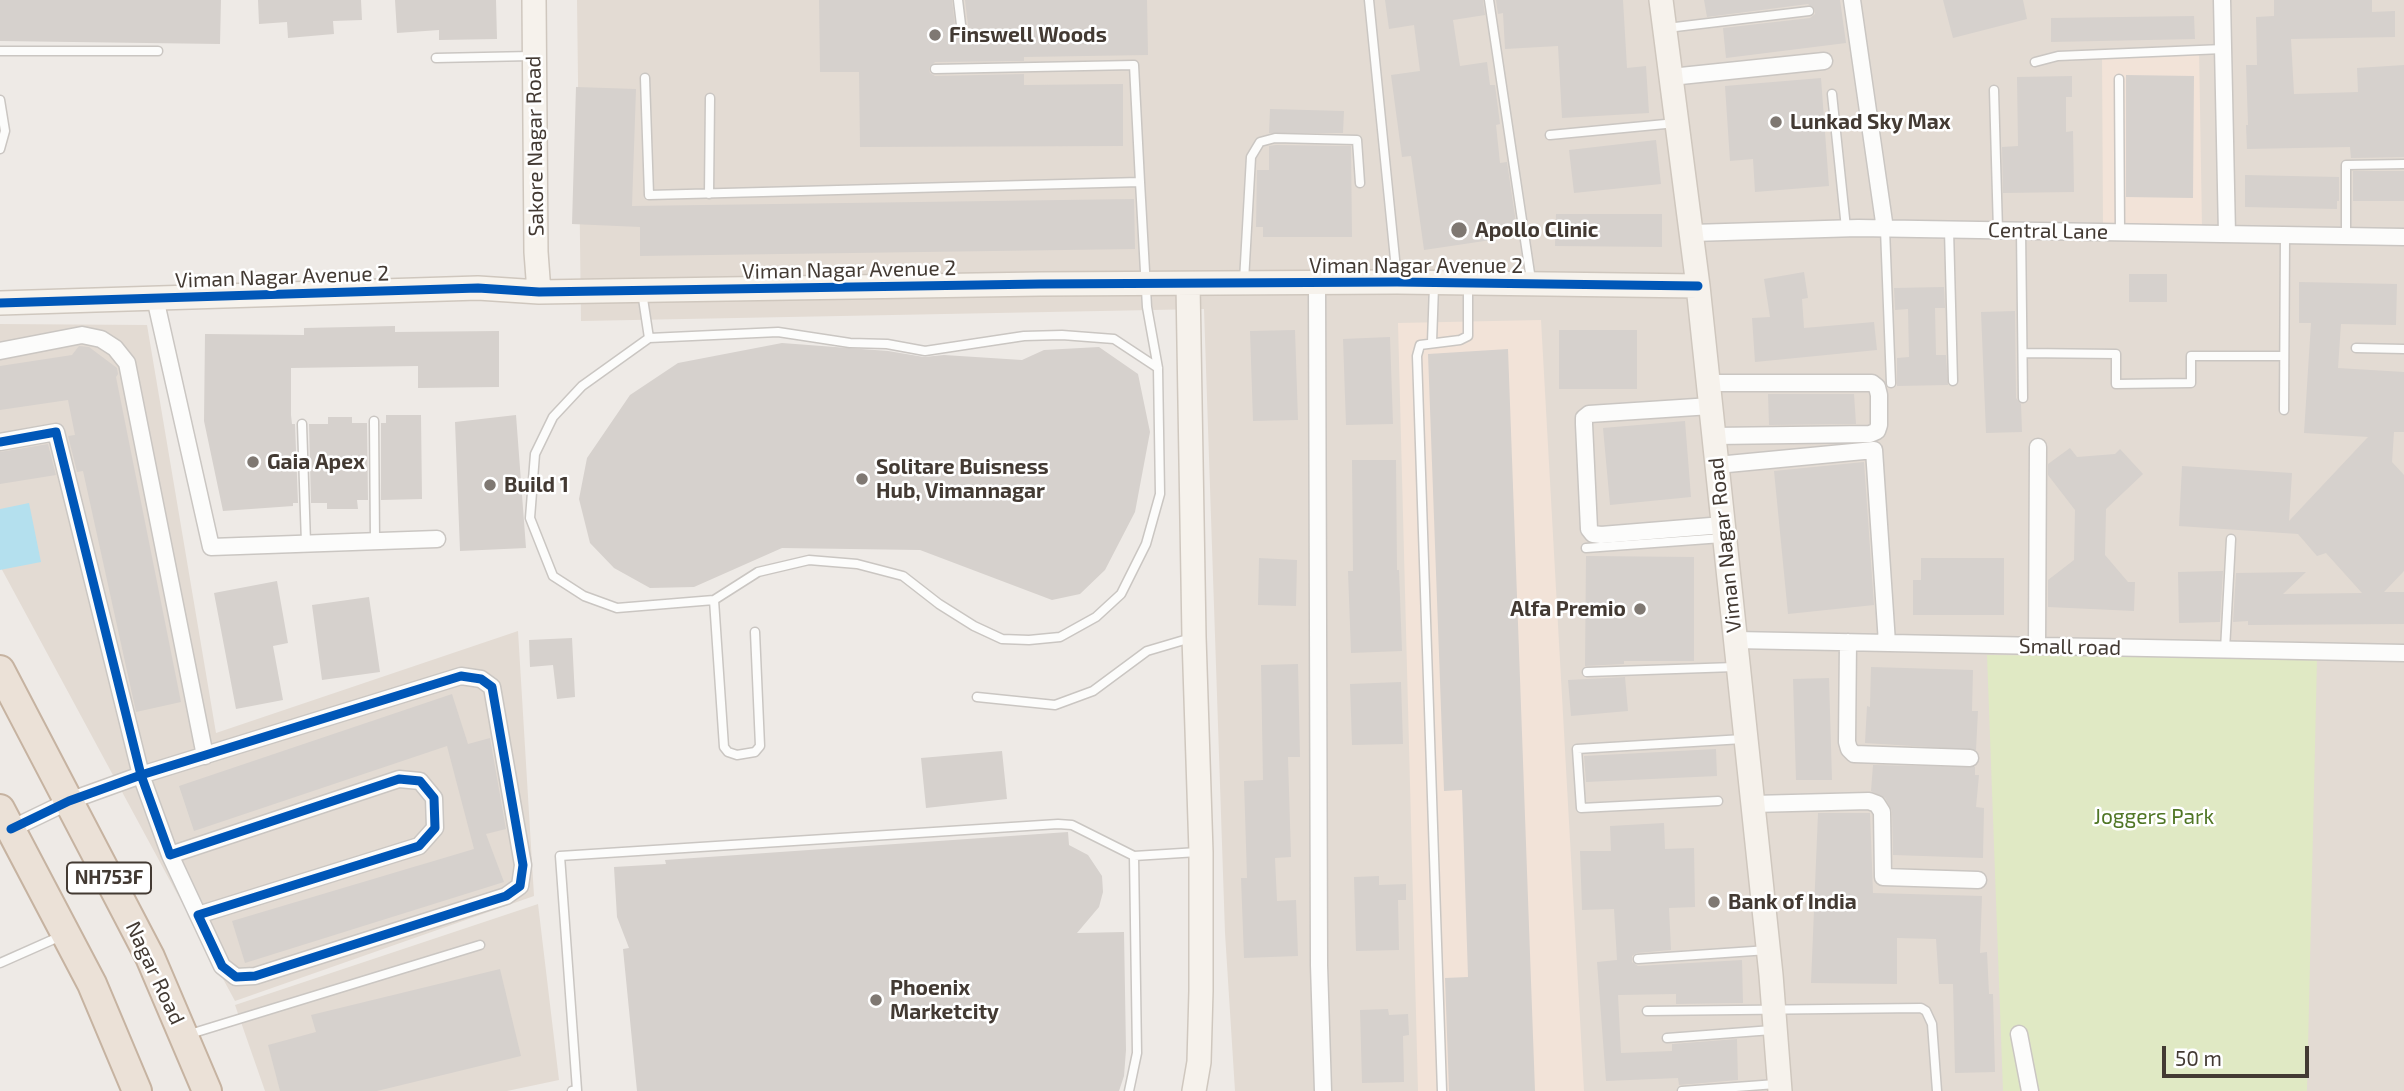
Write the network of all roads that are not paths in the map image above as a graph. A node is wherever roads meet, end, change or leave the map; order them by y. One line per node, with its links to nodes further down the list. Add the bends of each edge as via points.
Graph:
1 (534, 0): 14 (street, Sakore Nagar Road)
2 (958, 0): 10 (lane)
3 (1369, 0): 44 (lane)
4 (1489, 0): 47 (lane)
5 (1661, 0): 9 (street, Viman Nagar Road)
6 (1852, 0): 34 (street)
7 (2222, 0): 11 (street)
8 (1810, 11): 9 (lane)
9 (1664, 29): 19 (street, Viman Nagar Road)
10 (962, 33)
11 (2223, 49): 17 (lane, via 2059,56); 40 (street)
12 (0, 51): 13 (lane)
13 (158, 51)
14 (534, 56): 15 (lane); 54 (street, Sakore Nagar Road)
15 (436, 58)
16 (1824, 61): 19 (street)
17 (2035, 62)
18 (935, 69): 30 (lane, via 1134,65)
19 (1671, 77): 26 (street, Viman Nagar Road)
20 (645, 78): 32 (lane, via 649,195)
21 (2119, 79): 39 (lane)
22 (1994, 90): 36 (lane)
23 (1832, 94): 33 (lane)
24 (709, 98): 32 (lane)
25 (0, 100): 28 (lane, via 5,131)
26 (1677, 123): 27 (lane); 38 (street, Viman Nagar Road)
27 (1550, 135)
28 (0, 149)
29 (2404, 164): 42 (lane, via 2346,165)
30 (1140, 182): 32 (lane); 48 (lane)
31 (1360, 183): 50 (lane, via 1357,140 1275,138 1260,142 1251,156)
32 (709, 194)
33 (1846, 228): 34 (street, Central Lane); 38 (street, Central Lane)
34 (1885, 229): 35 (street, Central Lane); 67 (lane)
35 (1949, 230): 36 (street, Central Lane); 65 (lane)
36 (1998, 230): 37 (street, Central Lane)
37 (2021, 231): 39 (street, Central Lane); 62 (lane)
38 (1692, 233): 52 (street, Viman Nagar Road)
39 (2120, 233): 40 (street, Central Lane)
40 (2227, 234): 41 (street, Central Lane)
41 (2285, 235): 42 (street, Central Lane); 63 (lane)
42 (2346, 236): 43 (street, Central Lane)
43 (2404, 237)
44 (1397, 282): 45 (street, Viman Nagar Avenue 2); 51 (street, Viman Nagar Avenue 2)
45 (1434, 282): 46 (street, Viman Nagar Avenue 2); 58 (lane)
46 (1468, 283): 47 (street, Viman Nagar Avenue 2); 58 (lane, via 1468,336)
47 (1531, 283): 52 (street, Viman Nagar Avenue 2)
48 (1145, 284): 49 (street, Viman Nagar Avenue 2); 53 (street, Viman Nagar Avenue 2); 64 (lane)
49 (1188, 284): 50 (street, Viman Nagar Avenue 2); 85 (street)
50 (1244, 284): 51 (street, Viman Nagar Avenue 2)
51 (1317, 284): 125 (street)
52 (1698, 286): 66 (street, Viman Nagar Road)
53 (642, 290): 54 (street, Viman Nagar Avenue 2); 57 (lane)
54 (539, 292): 55 (street, Viman Nagar Avenue 2, via 478,288)
55 (155, 298): 56 (street, Viman Nagar Avenue 2); 81 (street, via 211,547)
56 (0, 303)
57 (649, 338): 64 (lane, via 778,332 925,351 1062,335 1114,339); 83 (lane, via 582,386 552,417 535,454 530,518 552,576 583,596 617,608)
58 (1432, 342): 126 (lane, via 1420,345 1417,356)
59 (2356, 348): 60 (lane)
60 (2404, 349)
61 (0, 351): 97 (street, via 82,335 101,339 127,363)
62 (2023, 353): 63 (lane, via 2116,354 2116,384 2191,383 2191,356); 68 (lane)
63 (2284, 356): 70 (lane)
64 (1158, 368): 83 (lane, via 1160,494 1146,544 1121,594 1096,617 1060,637 1002,639 974,626 903,576 857,564 809,560 758,572)
65 (1953, 381)
66 (1708, 383): 69 (street, Viman Nagar Road); 73 (street, via 1872,383 1879,395 1879,425 1870,433)
67 (1891, 383)
68 (2023, 398)
69 (1711, 406): 73 (street, Viman Nagar Road); 77 (street, via 1589,414 1584,418 1589,529 1601,535)
70 (2284, 410)
71 (374, 421): 80 (lane)
72 (302, 424): 81 (lane)
73 (1714, 436): 76 (street, Viman Nagar Road)
74 (0, 442): 99 (street, via 56,432)
75 (2038, 447): 89 (street)
76 (1717, 465): 77 (street, Viman Nagar Road); 88 (street, via 1874,450)
77 (1724, 532): 82 (lane); 86 (street, Viman Nagar Road)
78 (437, 539): 80 (street)
79 (2231, 539): 90 (lane)
80 (375, 541): 81 (street)
81 (306, 543)
82 (1586, 548)
83 (714, 600): 84 (lane, via 724,747 737,755 755,752 760,746)
84 (755, 632)
85 (1194, 637): 95 (lane, via 1147,651 1093,691 1055,705); 104 (street)
86 (1735, 640): 87 (street, Small road); 92 (street, Viman Nagar Road)
87 (1848, 642): 88 (street, Small road); 98 (street, via 1847,742 1854,754)
88 (1887, 643): 89 (street, Small road)
89 (2037, 646): 90 (street, Small road)
90 (2225, 650): 91 (street, Small road)
91 (2404, 653)
92 (1738, 667): 93 (lane); 96 (street, Viman Nagar Road)
93 (1587, 672)
94 (4, 687): 100 (highway, Nagar Road / NH753F)
95 (977, 697)
96 (1746, 738): 101 (lane, via 1577,749 1581,808); 102 (street, Viman Nagar Road)
97 (205, 756): 99 (street); 108 (street, via 461,676 481,679 492,687 523,865 520,886 506,896 255,976 236,977 222,966)
98 (1970, 758)
99 (141, 775): 100 (street); 105 (street)
100 (69, 801): 103 (street); 117 (highway, Nagar Road / NH753F, via 150,957)
101 (1718, 801)
102 (1753, 804): 107 (street, via 1870,801 1882,813 1883,877); 111 (street, Viman Nagar Road)
103 (5, 819): 109 (highway, NH753F)
104 (1201, 852): 106 (lane); 124 (street, via 1199,1062)
105 (170, 855): 108 (street); 108 (street, via 399,779 420,781 434,798 435,828 419,846)
106 (1134, 856): 122 (lane, via 1072,825 1058,824 560,856 577,1090); 123 (lane, via 1137,1053)
107 (1978, 880)
108 (198, 915)
109 (65, 934): 113 (lane); 120 (highway, NH753F, via 92,984)
110 (480, 945): 117 (lane)
111 (1768, 950): 112 (lane); 115 (street, Viman Nagar Road)
112 (1638, 959)
113 (0, 963)
114 (1647, 1011): 115 (lane)
115 (1774, 1019): 118 (lane); 119 (street, Viman Nagar Road); 128 (lane, via 1926,1010 1932,1024)
116 (2019, 1034): 129 (street)
117 (184, 1036): 121 (highway, Nagar Road / NH753F)
118 (1667, 1038)
119 (1780, 1088): 127 (lane)
120 (137, 1091)
121 (207, 1091)
122 (572, 1091)
123 (1129, 1091)
124 (1194, 1091)
125 (1323, 1091)
126 (1442, 1091)
127 (1682, 1091)
128 (1937, 1091)
129 (2030, 1091)

